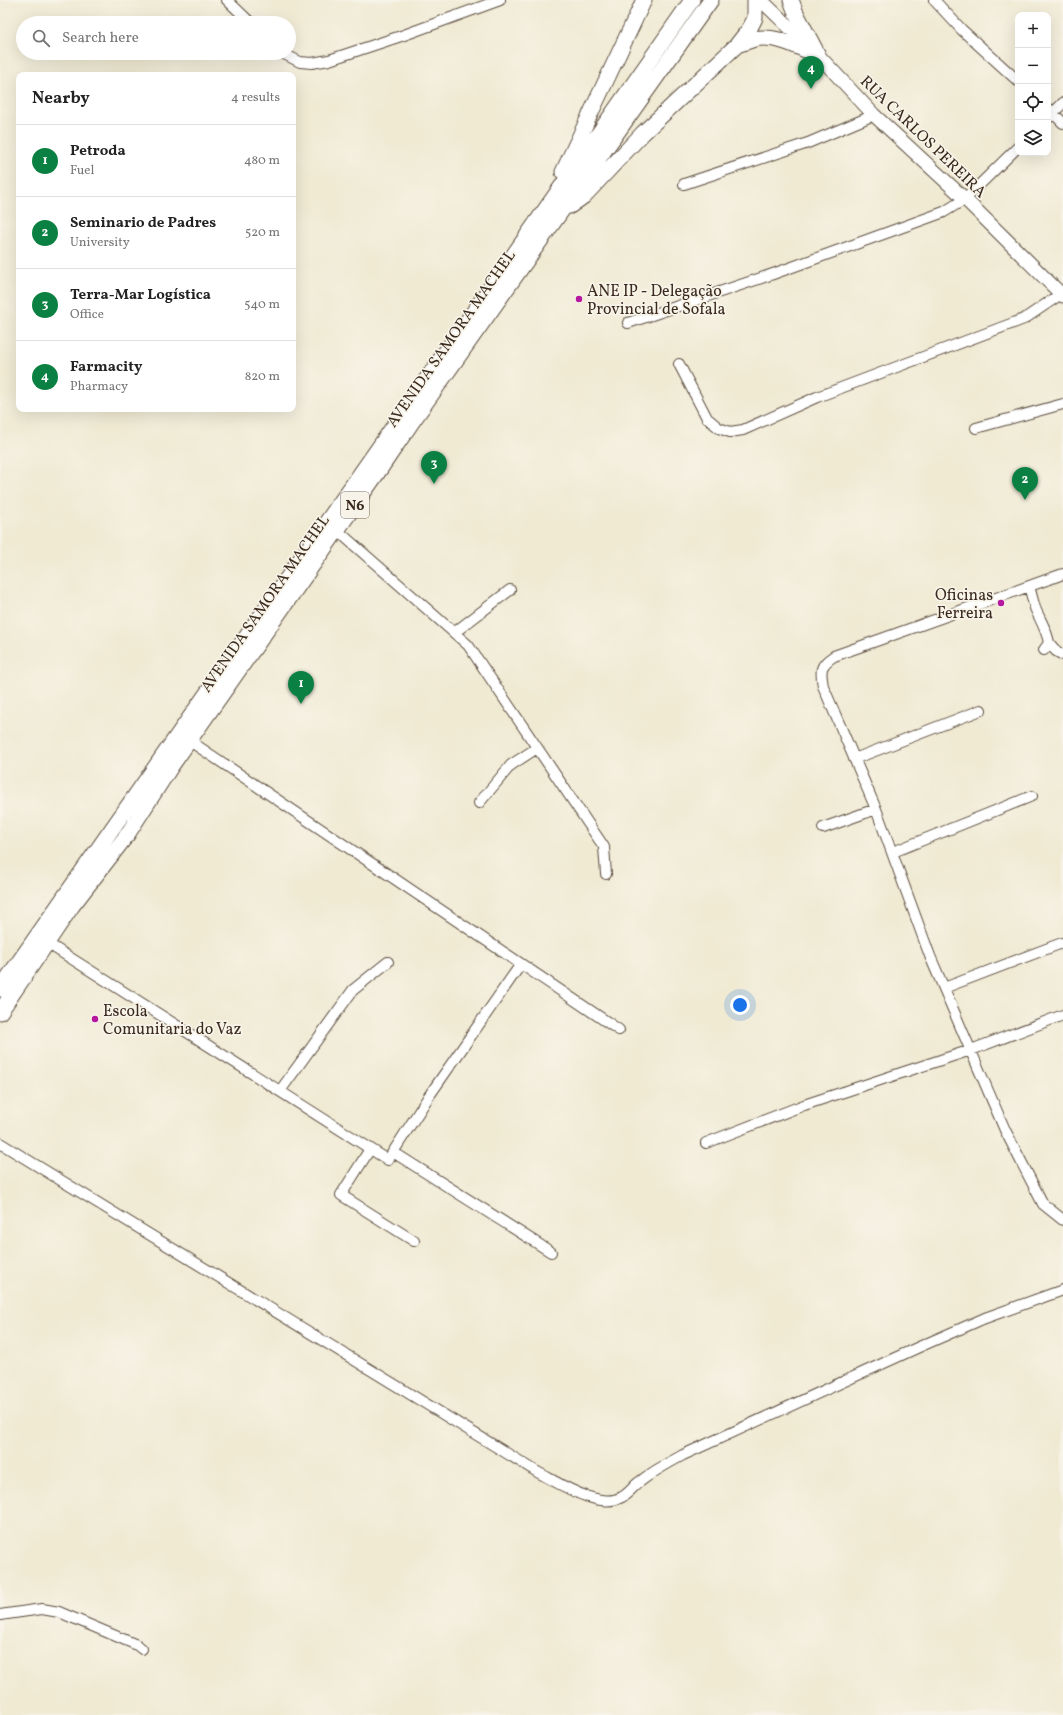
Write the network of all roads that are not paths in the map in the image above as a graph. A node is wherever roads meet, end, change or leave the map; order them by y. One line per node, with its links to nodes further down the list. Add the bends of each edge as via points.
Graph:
1 (227, 0): 10 (street)
2 (500, 0): 13 (street, via 329,60 312,63)
3 (644, 0): 22 (highway, via 567,160)
4 (692, 0): 22 (highway, AVENIDA SAMORA MACHEL / N6)
5 (711, 0): 24 (highway, AVENIDA SAMORA MACHEL / N6, via 579,184)
6 (755, 0): 11 (highway, via 755,18)
7 (760, 0): 12 (main road, RUA CARLOS PEREIRA)
8 (791, 0): 12 (highway)
9 (934, 0): 14 (street, via 962,30)
10 (244, 16)
11 (736, 46): 12 (highway, via 756,39 771,38); 24 (highway, via 643,132 584,196)
12 (818, 55): 18 (main road, RUA CARLOS PEREIRA)
13 (296, 60)
14 (1015, 78)
15 (1063, 103): 16 (street)
16 (1051, 112)
17 (1051, 114): 19 (street)
18 (874, 115): 21 (street, via 808,143); 23 (main road, RUA CARLOS PEREIRA)
19 (1063, 123)
20 (1015, 150): 23 (street)
21 (684, 184)
22 (554, 196): 51 (highway, AVENIDA SAMORA MACHEL / N6)
23 (965, 199): 25 (main road, RUA CARLOS PEREIRA); 26 (street, via 944,212)
24 (559, 216): 30 (highway, AVENIDA SAMORA MACHEL / N6)
25 (1062, 295): 27 (street, via 1024,319 817,398 743,430 730,432 719,428 707,418)
26 (628, 323)
27 (679, 364)
28 (1063, 404): 29 (street)
29 (976, 428)
30 (337, 530): 34 (street); 37 (highway, AVENIDA SAMORA MACHEL / N6)
31 (1063, 574): 32 (street)
32 (1029, 586): 35 (street, via 1044,625 1046,646); 39 (street, via 826,661 821,668 823,686)
33 (510, 590): 34 (street)
34 (455, 632): 38 (street, via 468,645)
35 (1063, 656)
36 (981, 710): 39 (street)
37 (190, 741): 46 (highway, AVENIDA SAMORA MACHEL / N6, via 128,835 72,906); 49 (street)
38 (537, 748): 41 (street, via 511,765); 45 (street, via 604,847)
39 (854, 759): 42 (street)
40 (1032, 796): 44 (street)
41 (479, 803)
42 (876, 809): 43 (street); 44 (street)
43 (823, 828)
44 (893, 852): 50 (street)
45 (606, 874)
46 (47, 943): 52 (highway, AVENIDA SAMORA MACHEL / N6); 56 (street)
47 (1062, 943): 50 (street)
48 (388, 962): 56 (street, via 353,990)
49 (521, 964): 54 (street); 60 (street)
50 (944, 988): 55 (street)
51 (0, 989)
52 (0, 1012)
53 (1063, 1015): 55 (street)
54 (619, 1030)
55 (970, 1050): 58 (street, via 804,1105); 61 (street, via 1025,1170 1045,1206)
56 (280, 1091): 59 (street)
57 (0, 1142): 64 (street, via 539,1473 580,1494 602,1500 623,1497 648,1476 683,1455 919,1347 1004,1310)
58 (706, 1143)
59 (370, 1149): 60 (street, via 388,1160); 62 (street, via 341,1195)
60 (393, 1152): 63 (street)
61 (1063, 1220)
62 (414, 1241)
63 (551, 1252)
64 (1063, 1290)
65 (0, 1615): 66 (street, via 42,1609 59,1612)
66 (142, 1649)

